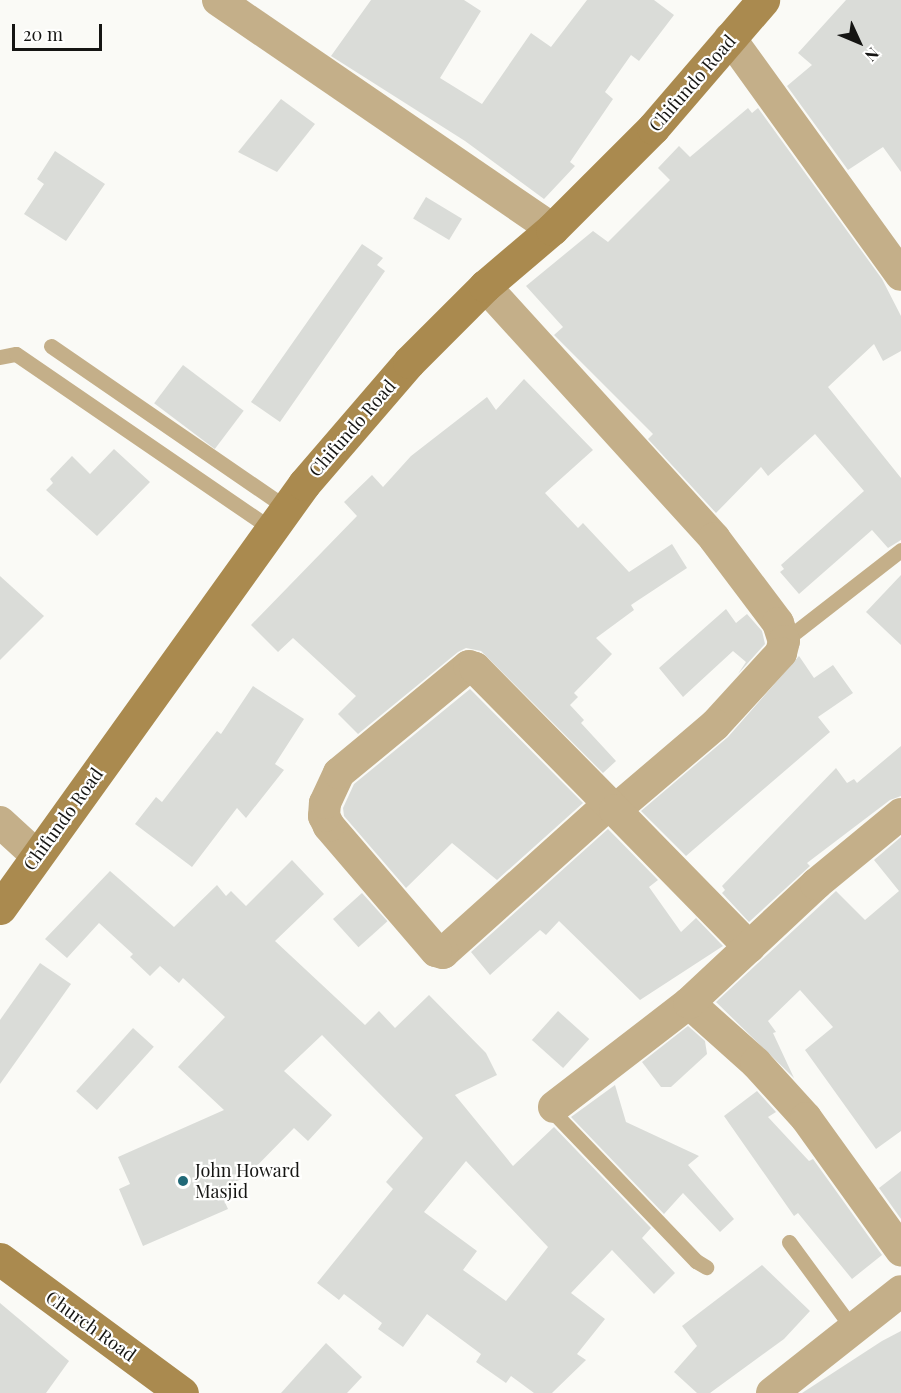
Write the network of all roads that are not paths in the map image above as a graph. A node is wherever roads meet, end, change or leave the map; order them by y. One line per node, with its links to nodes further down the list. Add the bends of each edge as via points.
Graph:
1 (218, 0): 4 (street)
2 (763, 0): 3 (street, Chifundo Road)
3 (730, 38): 4 (street, Chifundo Road, via 653,128); 5 (street)
4 (552, 229): 6 (street, Chifundo Road)
5 (901, 274)
6 (485, 286): 9 (street, Chifundo Road, via 409,362); 11 (street, via 714,538 778,623)
7 (51, 346): 9 (lane)
8 (0, 357): 9 (lane, via 16,354)
9 (279, 519): 15 (street, Chifundo Road)
10 (901, 550): 11 (lane)
11 (784, 641): 12 (street, via 781,653 715,725)
12 (612, 807): 12 (street, via 470,666 464,667 339,773 325,803 324,816 428,942 443,953); 17 (street)
13 (901, 814): 17 (street, via 816,884)
14 (0, 822): 15 (street)
15 (37, 856): 16 (street, Chifundo Road)
16 (0, 908)
17 (749, 947): 18 (street)
18 (689, 1003): 19 (street); 21 (street, via 756,1063 806,1118)
19 (554, 1107): 23 (lane, via 555,1114 696,1262)
20 (789, 1242): 25 (lane)
21 (901, 1250)
22 (0, 1259): 27 (street, Church Road)
23 (706, 1267)
24 (901, 1291): 25 (street)
25 (853, 1329): 26 (street)
26 (781, 1390)
27 (182, 1393)

